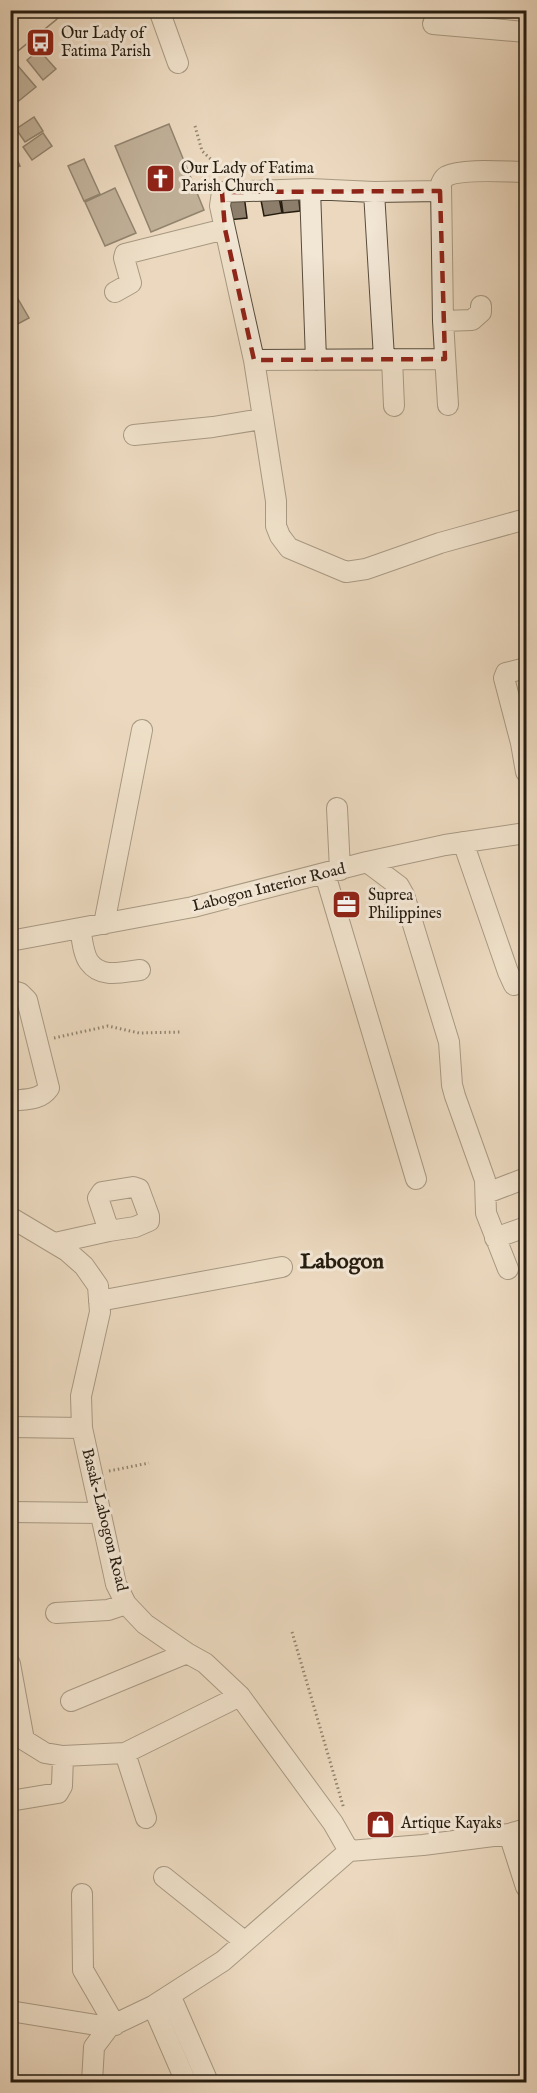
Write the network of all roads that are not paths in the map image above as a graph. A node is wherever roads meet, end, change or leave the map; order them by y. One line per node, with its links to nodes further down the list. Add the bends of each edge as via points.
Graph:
1 (48, 10): 5 (main road)
2 (159, 10): 6 (street)
3 (433, 24): 4 (street)
4 (526, 32)
5 (10, 41)
6 (177, 63)
7 (526, 172): 9 (street, via 449,175)
8 (310, 189): 10 (street); 11 (street, via 222,192 220,206); 18 (street)
9 (440, 191): 10 (street); 14 (street)
10 (374, 192): 15 (street)
11 (225, 229): 12 (street, via 125,254 131,284); 17 (street)
12 (115, 292)
13 (481, 306): 14 (street, via 472,320)
14 (443, 321): 16 (street)
15 (388, 359): 16 (street); 18 (street); 20 (street)
16 (445, 359): 19 (street)
17 (254, 360): 18 (street); 21 (street)
18 (316, 360)
19 (448, 405)
20 (394, 406)
21 (262, 419): 22 (street); 23 (street, via 280,536 289,548 346,572)
22 (134, 435)
23 (526, 519)
24 (526, 668): 26 (street, via 504,678)
25 (142, 730): 33 (street)
26 (524, 742): 27 (street)
27 (526, 772)
28 (337, 808): 32 (street)
29 (526, 833): 30 (street, Labogon Interior Road)
30 (463, 842): 31 (street, Labogon Interior Road); 37 (street)
31 (367, 862): 32 (street, Labogon Interior Road); 42 (street, via 399,886 404,895 449,1042 454,1096)
32 (332, 872): 33 (street, Labogon Interior Road, via 193,907); 41 (street, via 329,893)
33 (104, 924): 34 (street, Labogon Interior Road)
34 (80, 928): 35 (street, Labogon Interior Road); 36 (street, via 88,961 96,968 107,974)
35 (10, 941)
36 (140, 970)
37 (514, 985)
38 (10, 990): 39 (street, via 27,1000 49,1088 37,1098)
39 (10, 1101)
40 (526, 1178): 42 (street)
41 (416, 1179)
42 (487, 1193): 46 (street, via 486,1213)
43 (10, 1217): 47 (street, Basak-Labogon Road)
44 (526, 1227): 46 (street)
45 (109, 1231): 47 (street)
46 (495, 1238): 49 (street)
47 (55, 1244): 50 (street, Basak-Labogon Road, via 84,1266 98,1286)
48 (282, 1267): 50 (street)
49 (508, 1269)
50 (99, 1301): 52 (street, Basak-Labogon Road, via 100,1312 81,1396)
51 (10, 1427): 52 (street)
52 (82, 1428): 54 (street, Basak-Labogon Road)
53 (10, 1512): 54 (street)
54 (100, 1513): 55 (street, Basak-Labogon Road, via 116,1584)
55 (126, 1604): 56 (street, via 108,1610); 57 (street, Basak-Labogon Road, via 145,1624)
56 (56, 1613)
57 (186, 1653): 59 (street, Basak-Labogon Road, via 205,1663); 60 (street)
58 (10, 1664): 61 (street)
59 (240, 1696): 62 (street); 67 (street, Basak-Labogon Road, via 333,1823)
60 (71, 1701)
61 (17, 1744): 63 (street)
62 (125, 1753): 63 (street); 65 (street)
63 (63, 1756): 64 (street, via 62,1786 58,1793)
64 (10, 1801)
65 (146, 1818)
66 (518, 1832): 67 (street); 69 (street)
67 (349, 1851): 71 (street)
68 (164, 1877): 71 (street)
69 (526, 1887)
70 (82, 1894): 75 (street, via 83,1970)
71 (244, 1941): 72 (street, via 223,1961)
72 (170, 1995): 73 (street); 78 (street)
73 (153, 2006): 75 (street); 77 (street)
74 (10, 2011): 75 (street)
75 (112, 2026): 76 (street, via 94,2047)
76 (92, 2082)
77 (186, 2082)
78 (208, 2082)

